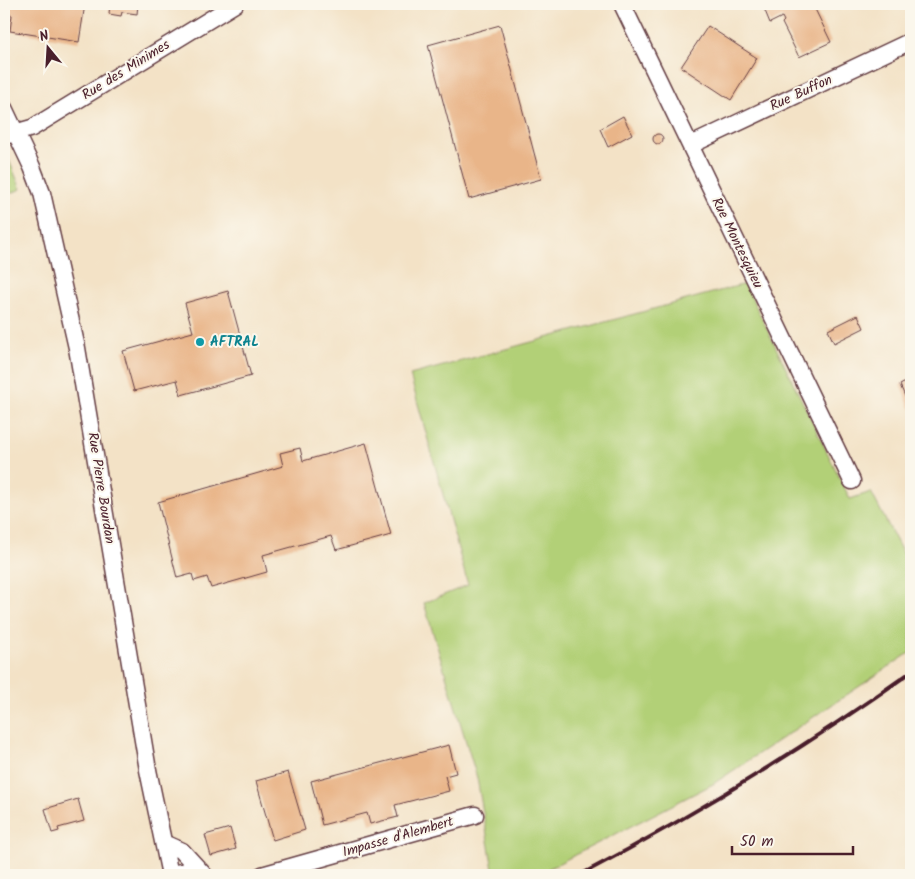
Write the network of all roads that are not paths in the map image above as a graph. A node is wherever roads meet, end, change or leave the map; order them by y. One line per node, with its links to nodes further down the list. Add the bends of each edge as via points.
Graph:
1 (235, 4): 5 (street, Rue des Minimes, via 32,128)
2 (622, 4): 6 (street, Rue Montesquieu)
3 (911, 41): 6 (street, Rue Buffon)
4 (4, 108): 5 (street, Rue Pierre Bourdan)
5 (10, 134): 9 (street, Rue Pierre Bourdan, via 42,193 77,348 148,770)
6 (691, 145): 7 (street, Rue Montesquieu)
7 (852, 481)
8 (475, 815): 13 (street, Impasse d'Alembert)
9 (164, 843): 10 (street, Rue Pierre Bourdan); 12 (street, via 182,851)
10 (170, 875): 11 (street, via 182,872)
11 (188, 875)
12 (204, 875)
13 (262, 875)

